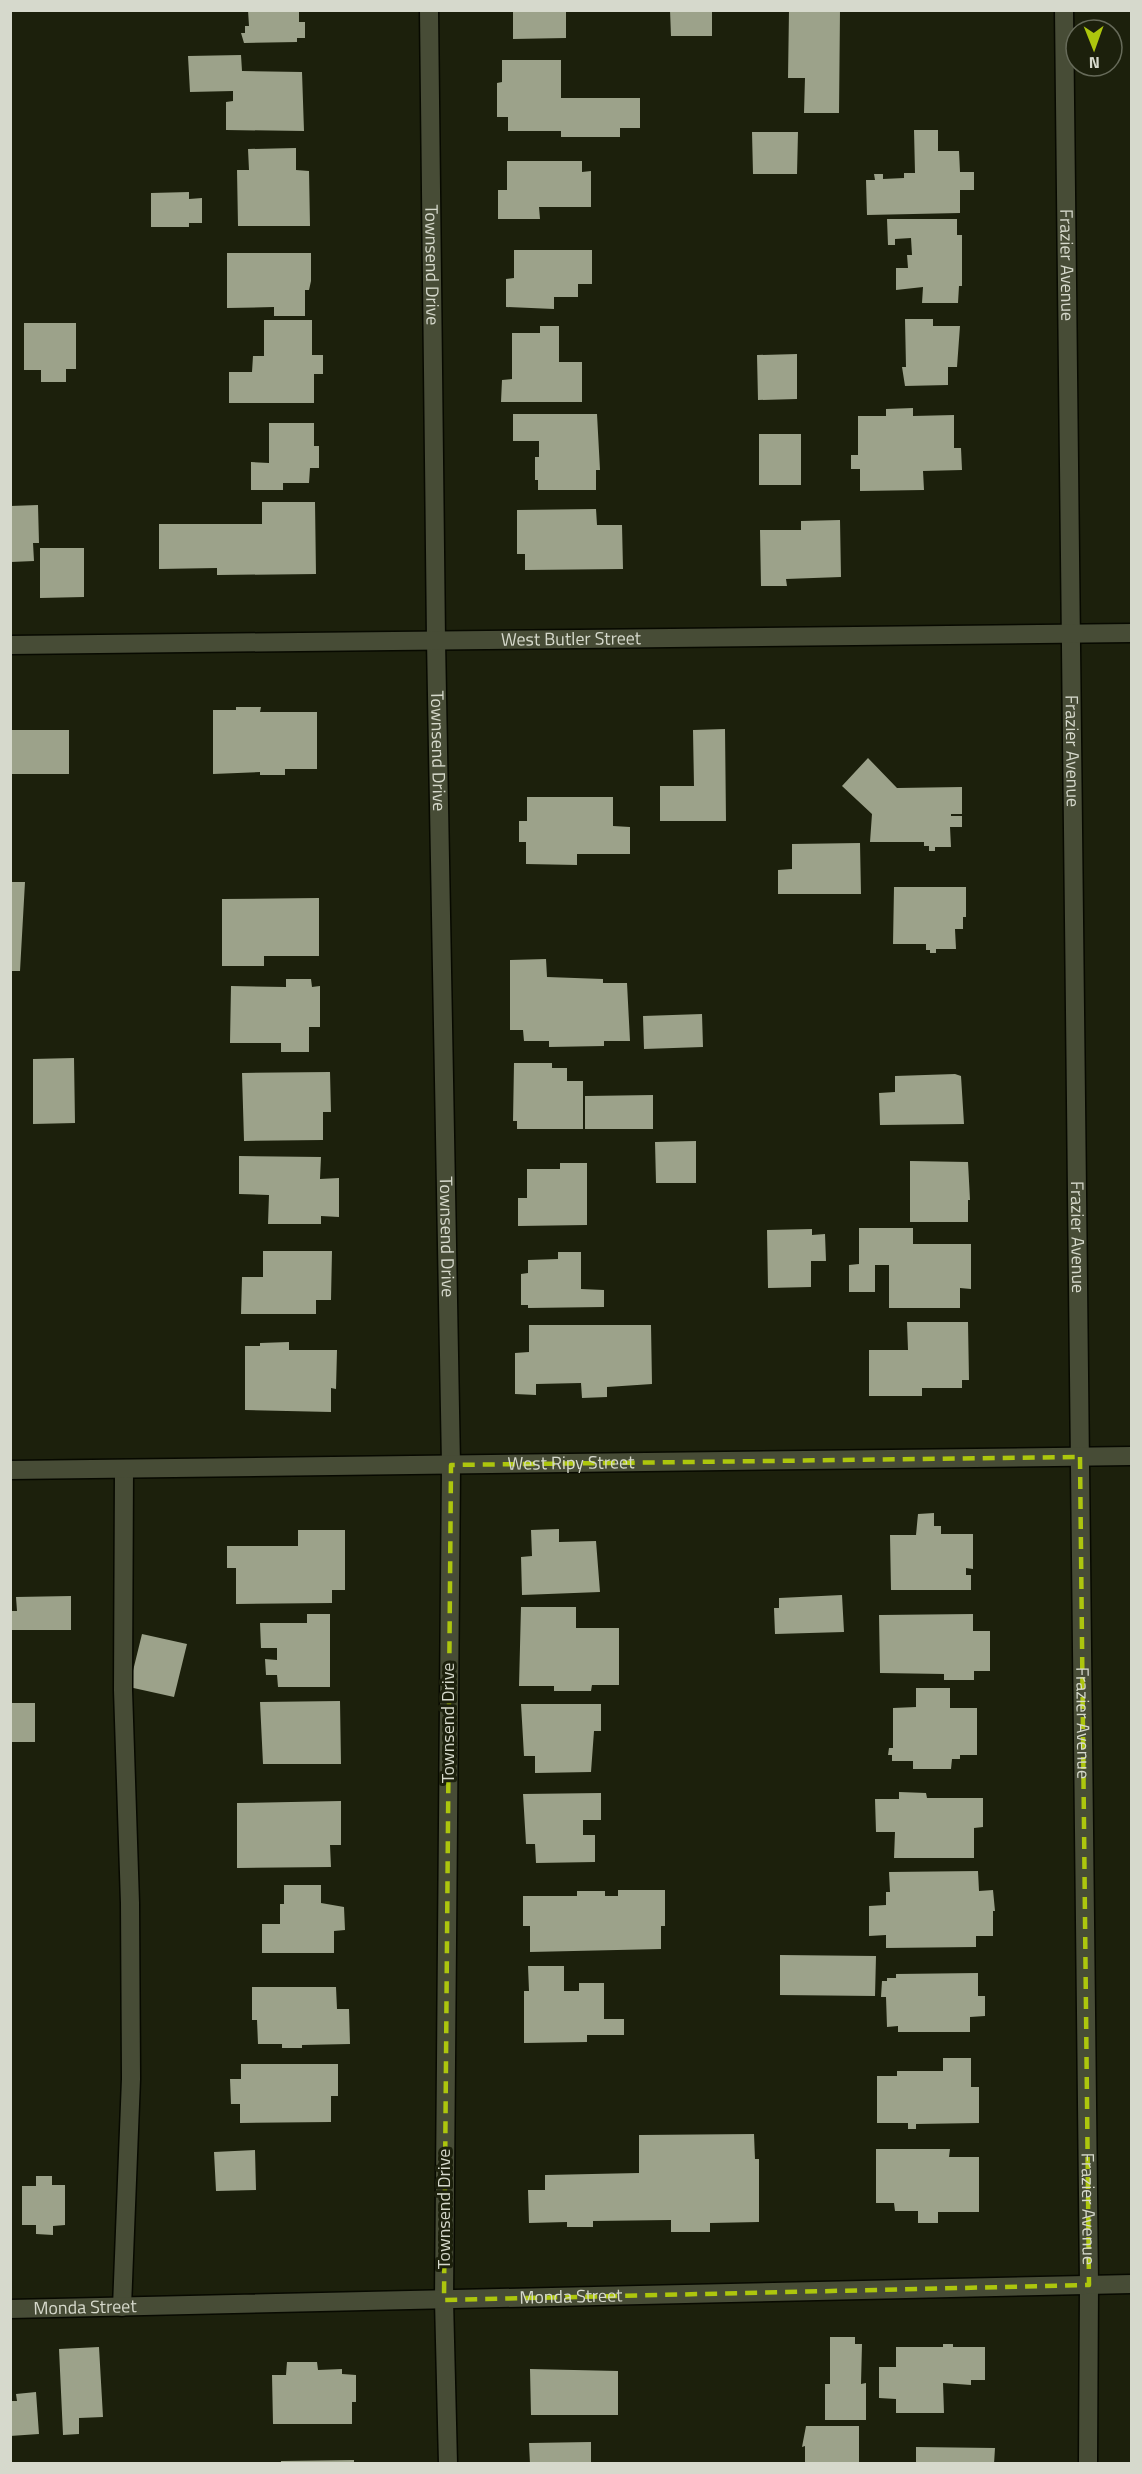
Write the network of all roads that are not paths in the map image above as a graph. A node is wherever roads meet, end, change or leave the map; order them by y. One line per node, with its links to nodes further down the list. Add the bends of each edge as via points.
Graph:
1 (429, 10): 5 (street, Townsend Drive)
2 (1064, 10): 4 (street, Frazier Avenue)
3 (1131, 633): 4 (street, West Butler Street)
4 (1071, 634): 5 (street, West Butler Street); 8 (street, Frazier Avenue)
5 (436, 640): 6 (street, West Butler Street); 9 (street, Townsend Drive)
6 (10, 645)
7 (1131, 1456): 8 (street, West Ripy Street)
8 (1080, 1457): 9 (street, West Ripy Street); 13 (street, Frazier Avenue)
9 (451, 1465): 10 (street, West Ripy Street); 14 (street, Townsend Drive)
10 (124, 1469): 11 (street, West Ripy Street); 15 (street, via 123,1690 131,2079)
11 (10, 1470)
12 (1131, 2284): 13 (street, Monda Street)
13 (1089, 2285): 14 (street, Monda Street); 18 (street, Frazier Avenue)
14 (444, 2300): 15 (street, Monda Street); 17 (street, Townsend Drive)
15 (122, 2307): 16 (street, Monda Street)
16 (10, 2309)
17 (448, 2463)
18 (1088, 2463)

